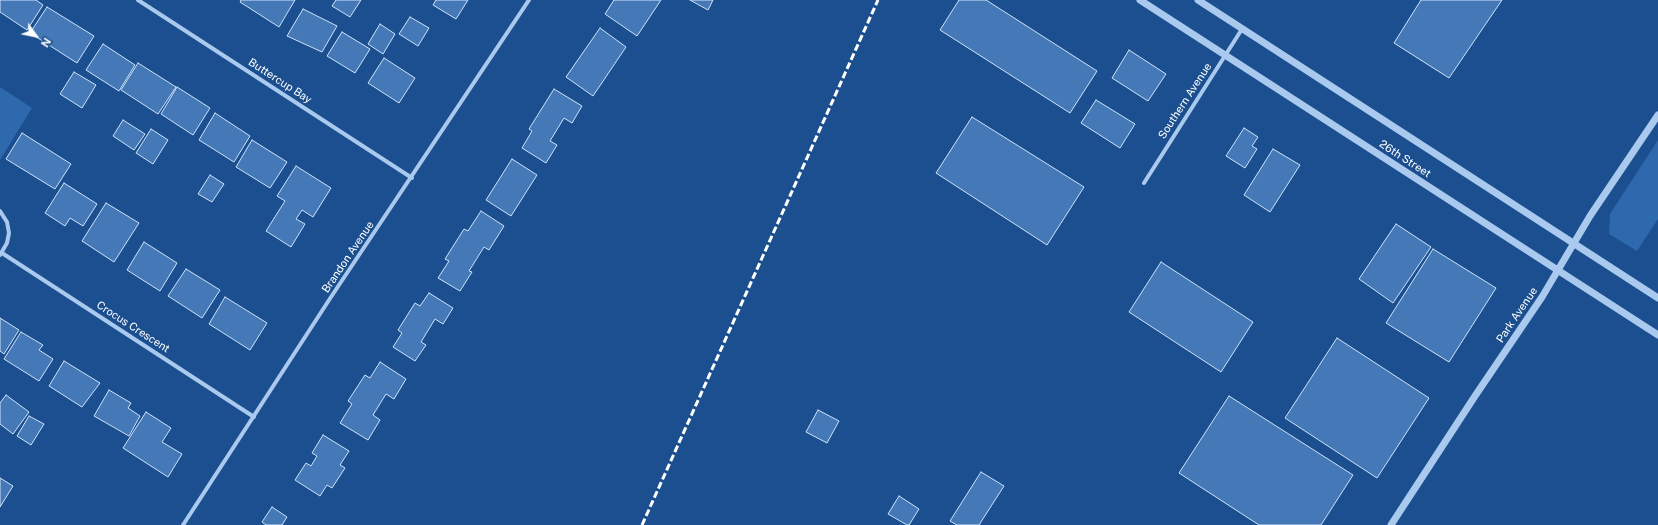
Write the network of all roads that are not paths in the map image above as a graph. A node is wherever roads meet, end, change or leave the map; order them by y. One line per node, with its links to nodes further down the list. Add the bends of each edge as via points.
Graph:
1 (138, 0): 8 (street, Buttercup Bay)
2 (529, 0): 8 (street, Brandon Avenue)
3 (1140, 0): 6 (street, 26th Street)
4 (1198, 0): 5 (street, 26th Street)
5 (1242, 29): 6 (street, Southern Avenue); 11 (street, 26th Street)
6 (1225, 55): 9 (street, Southern Avenue); 13 (street, 26th Street)
7 (1658, 115): 11 (street, Park Avenue)
8 (412, 178): 16 (street, Brandon Avenue)
9 (1144, 183)
10 (0, 211): 12 (street, via 7,222 9,233)
11 (1574, 244): 13 (street, Park Avenue); 14 (street, 26th Street)
12 (1, 254): 16 (street, Crocus Crescent)
13 (1558, 271): 15 (street, 26th Street); 18 (street, Park Avenue)
14 (1658, 298)
15 (1658, 336)
16 (254, 417): 17 (street, Brandon Avenue)
17 (183, 525)
18 (1391, 525)

